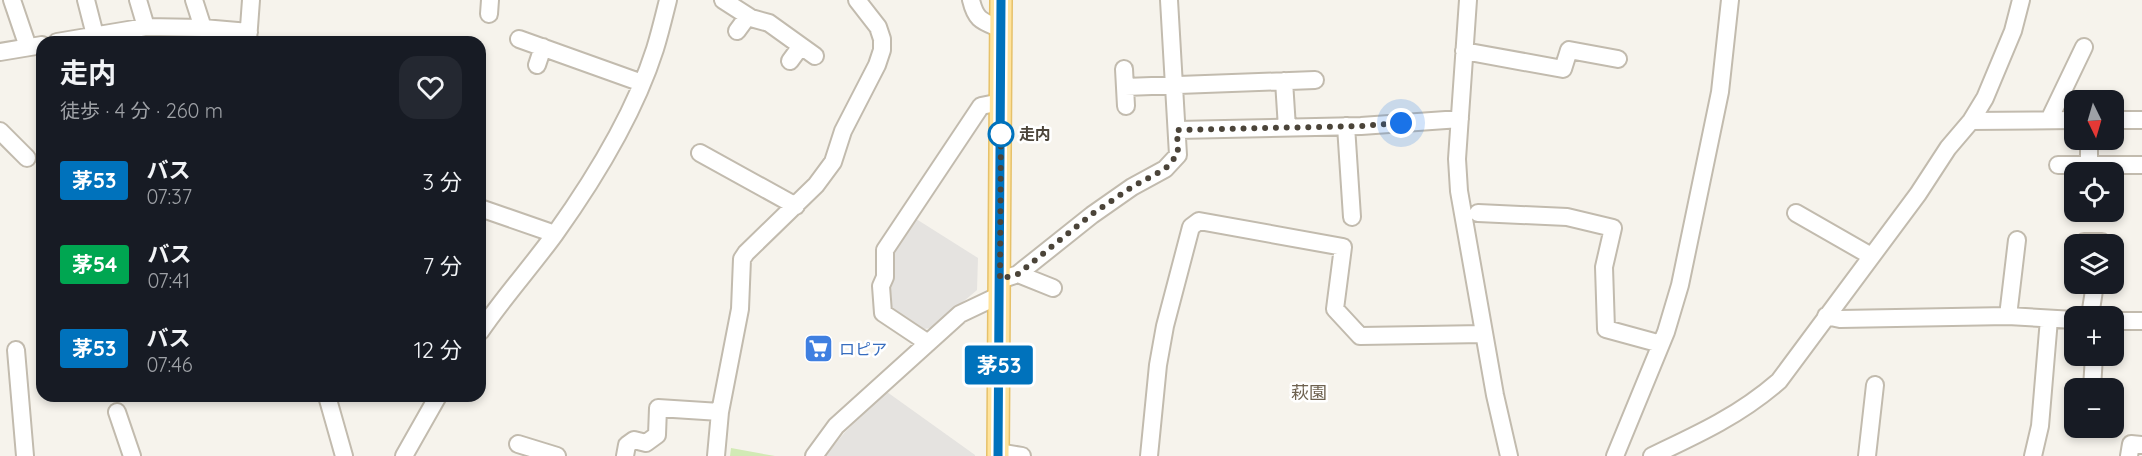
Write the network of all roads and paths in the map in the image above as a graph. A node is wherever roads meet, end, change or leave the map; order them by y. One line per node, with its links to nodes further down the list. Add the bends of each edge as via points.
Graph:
1 (12, 0): 25 (street)
2 (86, 0): 20 (street)
3 (138, 0): 16 (street)
4 (194, 0): 17 (street)
5 (251, 0): 23 (street)
6 (668, 0): 38 (street)
7 (723, 0): 15 (street)
8 (857, 0): 59 (street, via 878,27 882,50 843,131 833,162)
9 (971, 0): 18 (street, via 975,14)
10 (1001, 0): 18 (main road)
11 (1169, 0): 39 (street)
12 (1468, 0): 29 (street)
13 (1730, 0): 78 (street, via 1720,92 1680,285)
14 (2021, 0): 48 (street, via 2013,31)
15 (748, 16): 19 (street); 26 (street, via 769,23)
16 (146, 27): 17 (street); 21 (street)
17 (203, 28): 22 (street)
18 (1001, 29): 41 (main road)
19 (737, 31)
20 (87, 36)
21 (98, 36)
22 (243, 36)
23 (248, 36)
24 (519, 39): 27 (street)
25 (35, 46): 30 (street)
26 (801, 46): 31 (street); 33 (street)
27 (543, 47): 34 (street); 38 (street)
28 (2084, 47): 44 (street)
29 (1464, 51): 32 (street, via 1563,69 1569,50); 43 (street)
30 (0, 52)
31 (815, 56)
32 (1618, 58)
33 (790, 61)
34 (537, 65)
35 (1124, 69): 40 (street)
36 (1315, 80): 37 (street)
37 (1284, 81): 39 (street); 50 (street)
38 (642, 83): 64 (street, via 591,181)
39 (1174, 85): 40 (street); 51 (street)
40 (1125, 87): 42 (street)
41 (1001, 102): 67 (main road); 77 (street, via 981,106 885,250 885,277 880,286 883,313)
42 (1126, 106)
43 (1460, 119): 49 (street); 76 (street, via 1459,191)
44 (2049, 120): 45 (street); 48 (street)
45 (2064, 120)
46 (2124, 120): 47 (street)
47 (2142, 120)
48 (1971, 121): 66 (street)
49 (1346, 126): 50 (street); 63 (street)
50 (1287, 128): 51 (street)
51 (1177, 130): 67 (street, via 1178,154 1165,169 1092,214)
52 (0, 131): 54 (street)
53 (700, 153): 59 (street)
54 (27, 158)
55 (2058, 165): 56 (street)
56 (2064, 165)
57 (2124, 165): 58 (street)
58 (2142, 165)
59 (796, 206): 84 (street, via 742,259 740,309)
60 (486, 210): 64 (street)
61 (1478, 213): 78 (street, via 1567,217 1613,228 1604,267 1606,328)
62 (1796, 213): 66 (street)
63 (1352, 217)
64 (555, 234): 75 (street)
65 (2017, 240): 70 (street)
66 (1871, 256): 69 (street)
67 (1006, 283): 68 (street); 77 (street, via 960,314); 86 (main road)
68 (1053, 288)
69 (1826, 316): 70 (street); 99 (street, via 1779,381 1758,400 1720,424)
70 (2008, 316): 71 (street)
71 (2049, 319): 72 (street); 101 (street, via 2040,426)
72 (2064, 320)
73 (2124, 321): 74 (street)
74 (2142, 321)
75 (486, 324)
76 (1484, 334): 96 (street, via 1360,336 1335,309 1342,247 1199,221 1191,227 1165,326); 97 (street)
77 (928, 343): 94 (street, via 836,426)
78 (1661, 344): 98 (street)
79 (16, 350): 87 (street)
80 (1875, 385): 100 (street)
81 (329, 402): 89 (street)
82 (435, 402): 90 (street)
83 (117, 412): 88 (street)
84 (720, 412): 92 (street, via 658,408 657,435 646,443 634,440 627,445); 93 (street)
85 (518, 444): 91 (street)
86 (998, 454): 95 (street)
87 (25, 456)
88 (132, 456)
89 (344, 456)
90 (404, 456)
91 (557, 456)
92 (625, 456)
93 (716, 456)
94 (814, 456)
95 (1022, 456)
96 (1149, 456)
97 (1509, 456)
98 (1615, 456)
99 (1652, 456)
100 (1867, 456)
101 (2033, 456)

